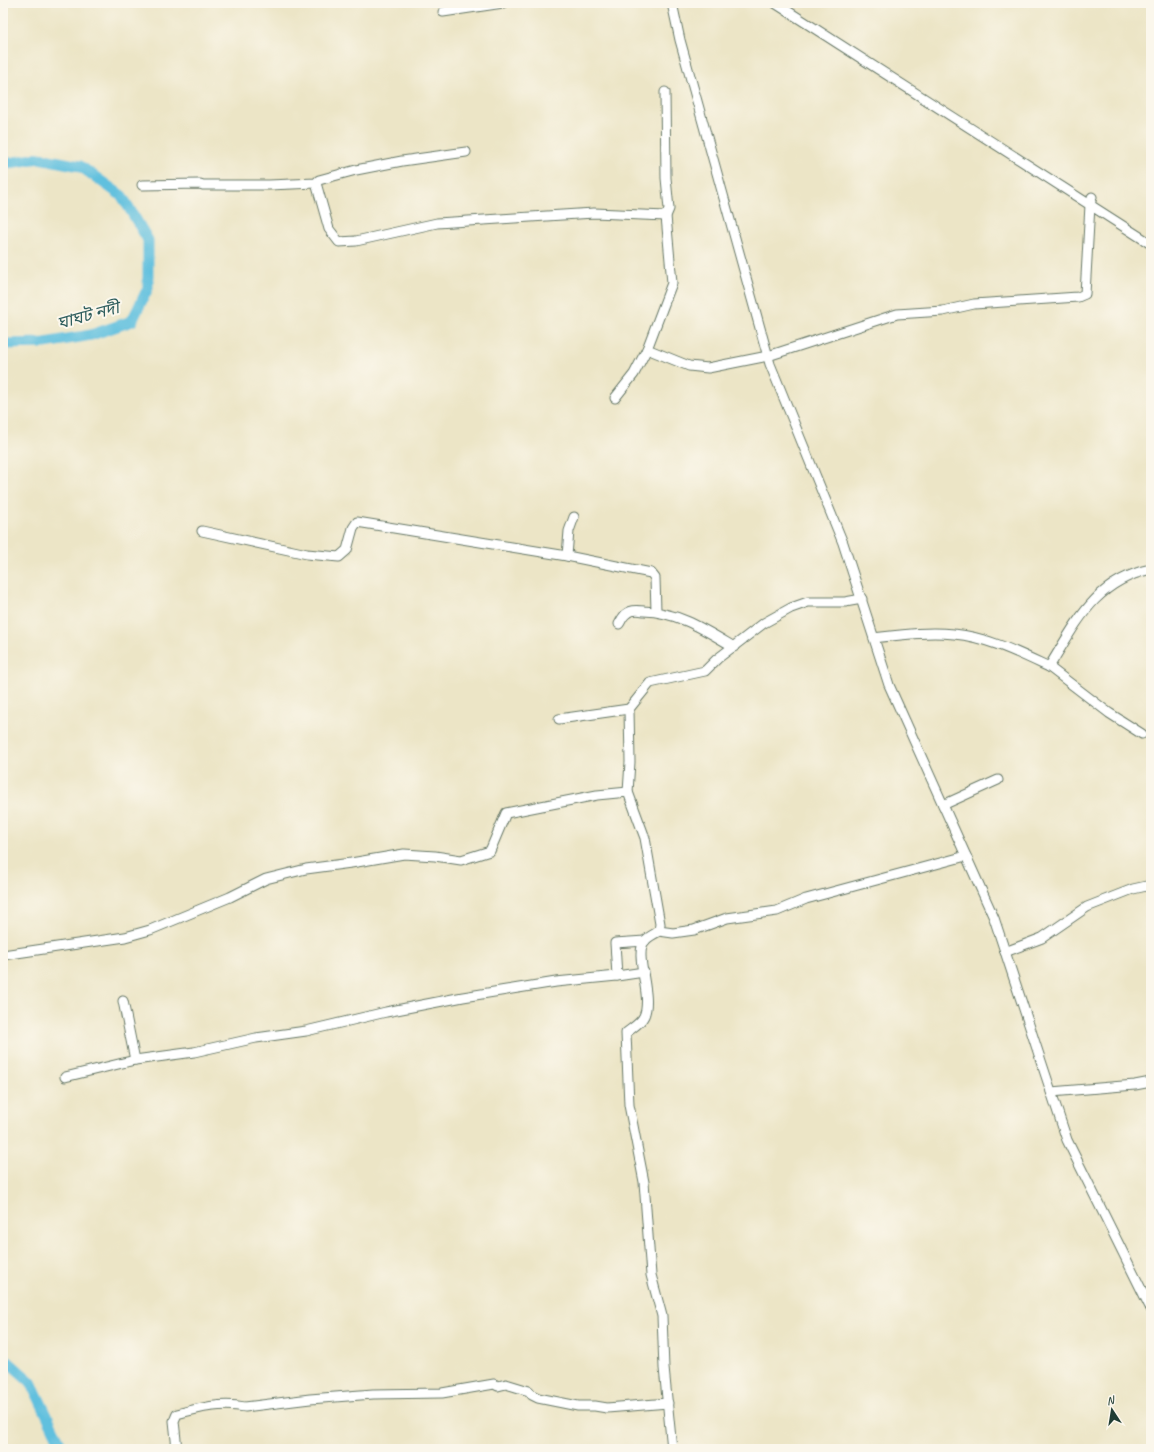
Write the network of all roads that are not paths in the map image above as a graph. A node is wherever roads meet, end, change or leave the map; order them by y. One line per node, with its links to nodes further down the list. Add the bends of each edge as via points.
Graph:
1 (503, 3): 4 (street)
2 (672, 3): 13 (street)
3 (775, 3): 9 (street)
4 (443, 12)
5 (665, 92): 10 (street, via 668,210)
6 (466, 152): 7 (street, via 356,170)
7 (316, 183): 8 (street, via 269,186); 10 (street, via 329,229 339,242 356,241 437,223 594,214)
8 (142, 185)
9 (1091, 201): 11 (street); 13 (street, via 1084,294 1078,297 974,304 943,311 897,314)
10 (666, 216): 12 (street, via 672,283)
11 (1151, 244)
12 (647, 349): 13 (street, via 689,366 708,368); 14 (street, via 634,374)
13 (768, 356): 19 (street, via 844,543)
14 (615, 398)
15 (574, 517): 17 (street, via 569,530)
16 (202, 531): 17 (street, via 308,554 339,557 347,550 357,522)
17 (567, 556): 20 (street, via 651,572 656,578)
18 (1151, 569): 24 (street, via 1121,579 1103,591 1085,611)
19 (862, 599): 22 (street); 23 (street, via 808,602 791,608 764,623)
20 (656, 611): 21 (street, via 634,610 626,613); 23 (street, via 693,623)
21 (619, 624)
22 (874, 638): 24 (street, via 954,634 986,641); 30 (street, via 889,686)
23 (734, 647): 25 (street, via 705,671 650,683)
24 (1049, 667): 27 (street, via 1109,713)
25 (629, 709): 26 (street); 29 (street)
26 (559, 719)
27 (1142, 734)
28 (998, 780): 30 (street)
29 (628, 792): 33 (street, via 645,838); 36 (street, via 597,795 506,813 490,851 461,860 404,854 306,869 266,879 150,930 125,937)
30 (943, 805): 31 (street)
31 (966, 856): 33 (street, via 806,900 777,911 727,918 694,930); 35 (street, via 994,918)
32 (1151, 885): 35 (street, via 1133,888 1087,907 1042,938)
33 (660, 931): 34 (street)
34 (645, 941): 37 (street, via 641,948); 38 (street, via 615,943)
35 (1005, 952): 43 (street)
36 (3, 955)
37 (644, 972): 38 (street); 45 (street, via 646,1010 643,1018 626,1033 627,1080 644,1182 651,1275 662,1316)
38 (617, 976): 40 (street, via 510,989 386,1012 306,1031)
39 (123, 1001): 40 (street)
40 (136, 1060): 41 (street)
41 (65, 1077)
42 (1151, 1082): 43 (street)
43 (1052, 1092): 44 (street, via 1067,1140)
44 (1151, 1309)
45 (668, 1403): 46 (street, via 607,1408 578,1406 538,1398 506,1384 494,1384 442,1394 373,1394 245,1407 219,1405 177,1414 174,1421); 47 (street)
46 (177, 1449)
47 (672, 1449)

